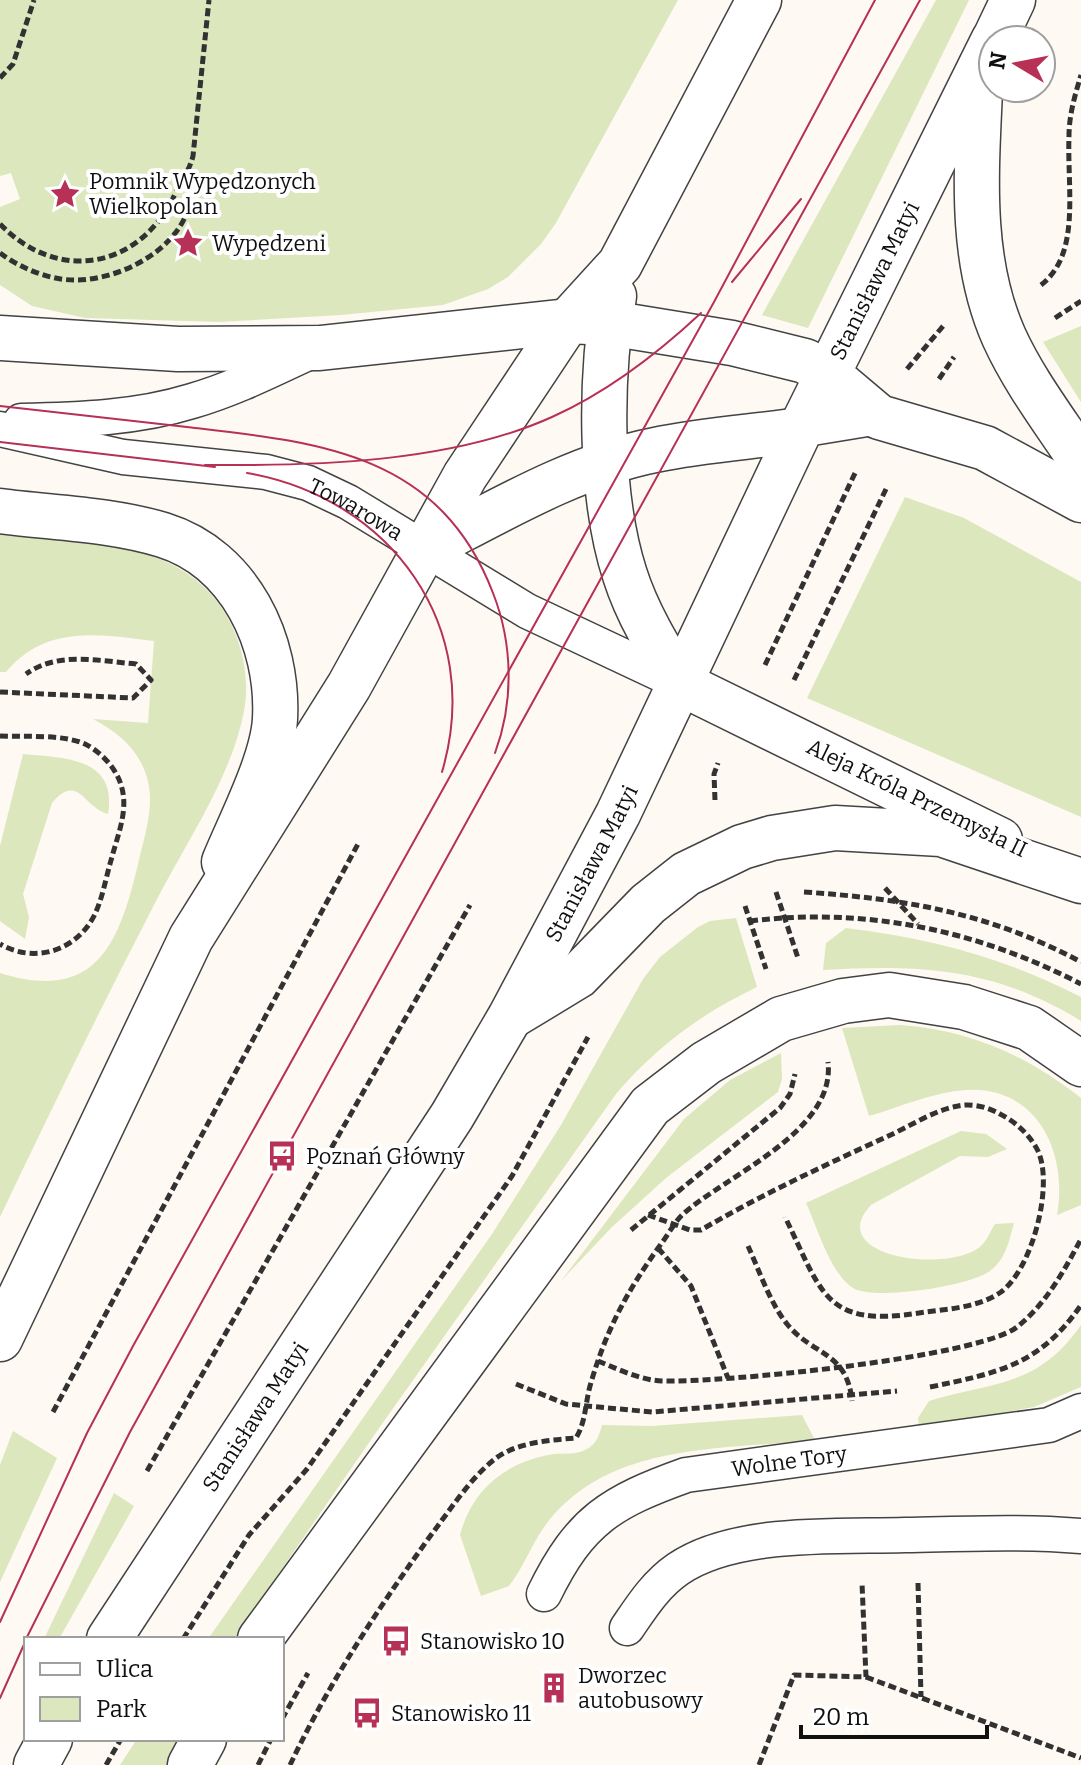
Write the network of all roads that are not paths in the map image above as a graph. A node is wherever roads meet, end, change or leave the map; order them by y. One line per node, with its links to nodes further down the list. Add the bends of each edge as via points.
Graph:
1 (759, 0): 6 (street)
2 (1013, 0): 3 (street, Stanisława Matyi)
3 (1001, 24)
4 (977, 73): 9 (street, Stanisława Matyi)
5 (986, 104): 14 (street, via 978,241 992,303 1025,377)
6 (589, 322): 8 (street); 9 (street, via 732,343 805,361); 15 (street); 18 (street, via 465,476)
7 (0, 338): 8 (street, via 178,349)
8 (320, 348): 11 (lane, via 245,382 156,410)
9 (828, 374): 10 (street); 13 (street, Stanisława Matyi)
10 (879, 417): 13 (lane); 16 (street, via 985,448)
11 (0, 422)
12 (0, 429): 18 (lane, Towarowa, via 123,457 266,472 308,483)
13 (800, 430): 15 (street, via 655,450); 19 (street, Stanisława Matyi)
14 (1081, 461)
15 (606, 463): 18 (street); 19 (street, via 625,575)
16 (1081, 500)
17 (0, 511): 21 (street, via 165,536 204,554 239,591 260,624 271,662 275,721 256,786)
18 (425, 549): 19 (lane, Towarowa, via 527,611); 21 (street, via 341,699)
19 (680, 683): 20 (street, Aleja Króla Przemysła II, via 766,697); 22 (street, Stanisława Matyi, via 618,814)
20 (1081, 880): 22 (street, via 941,834 835,828 772,838 686,874 648,904 578,976)
21 (191, 938): 24 (street)
22 (510, 1017): 29 (street, Stanisława Matyi, via 452,1116)
23 (1081, 1064): 30 (street, via 1029,1028 964,1007 889,995 843,1001 781,1019 706,1063 650,1106)
24 (0, 1339)
25 (1081, 1411): 27 (lane, Wolne Tory, via 1049,1425 1019,1430 686,1475 637,1493 602,1514 563,1554)
26 (1081, 1536): 28 (lane, via 875,1536 728,1548 679,1568 651,1592)
27 (544, 1594)
28 (627, 1628)
29 (110, 1637)
30 (261, 1637)
31 (49, 1741): 33 (street)
32 (203, 1741): 34 (street)
33 (36, 1765)
34 (190, 1765)

